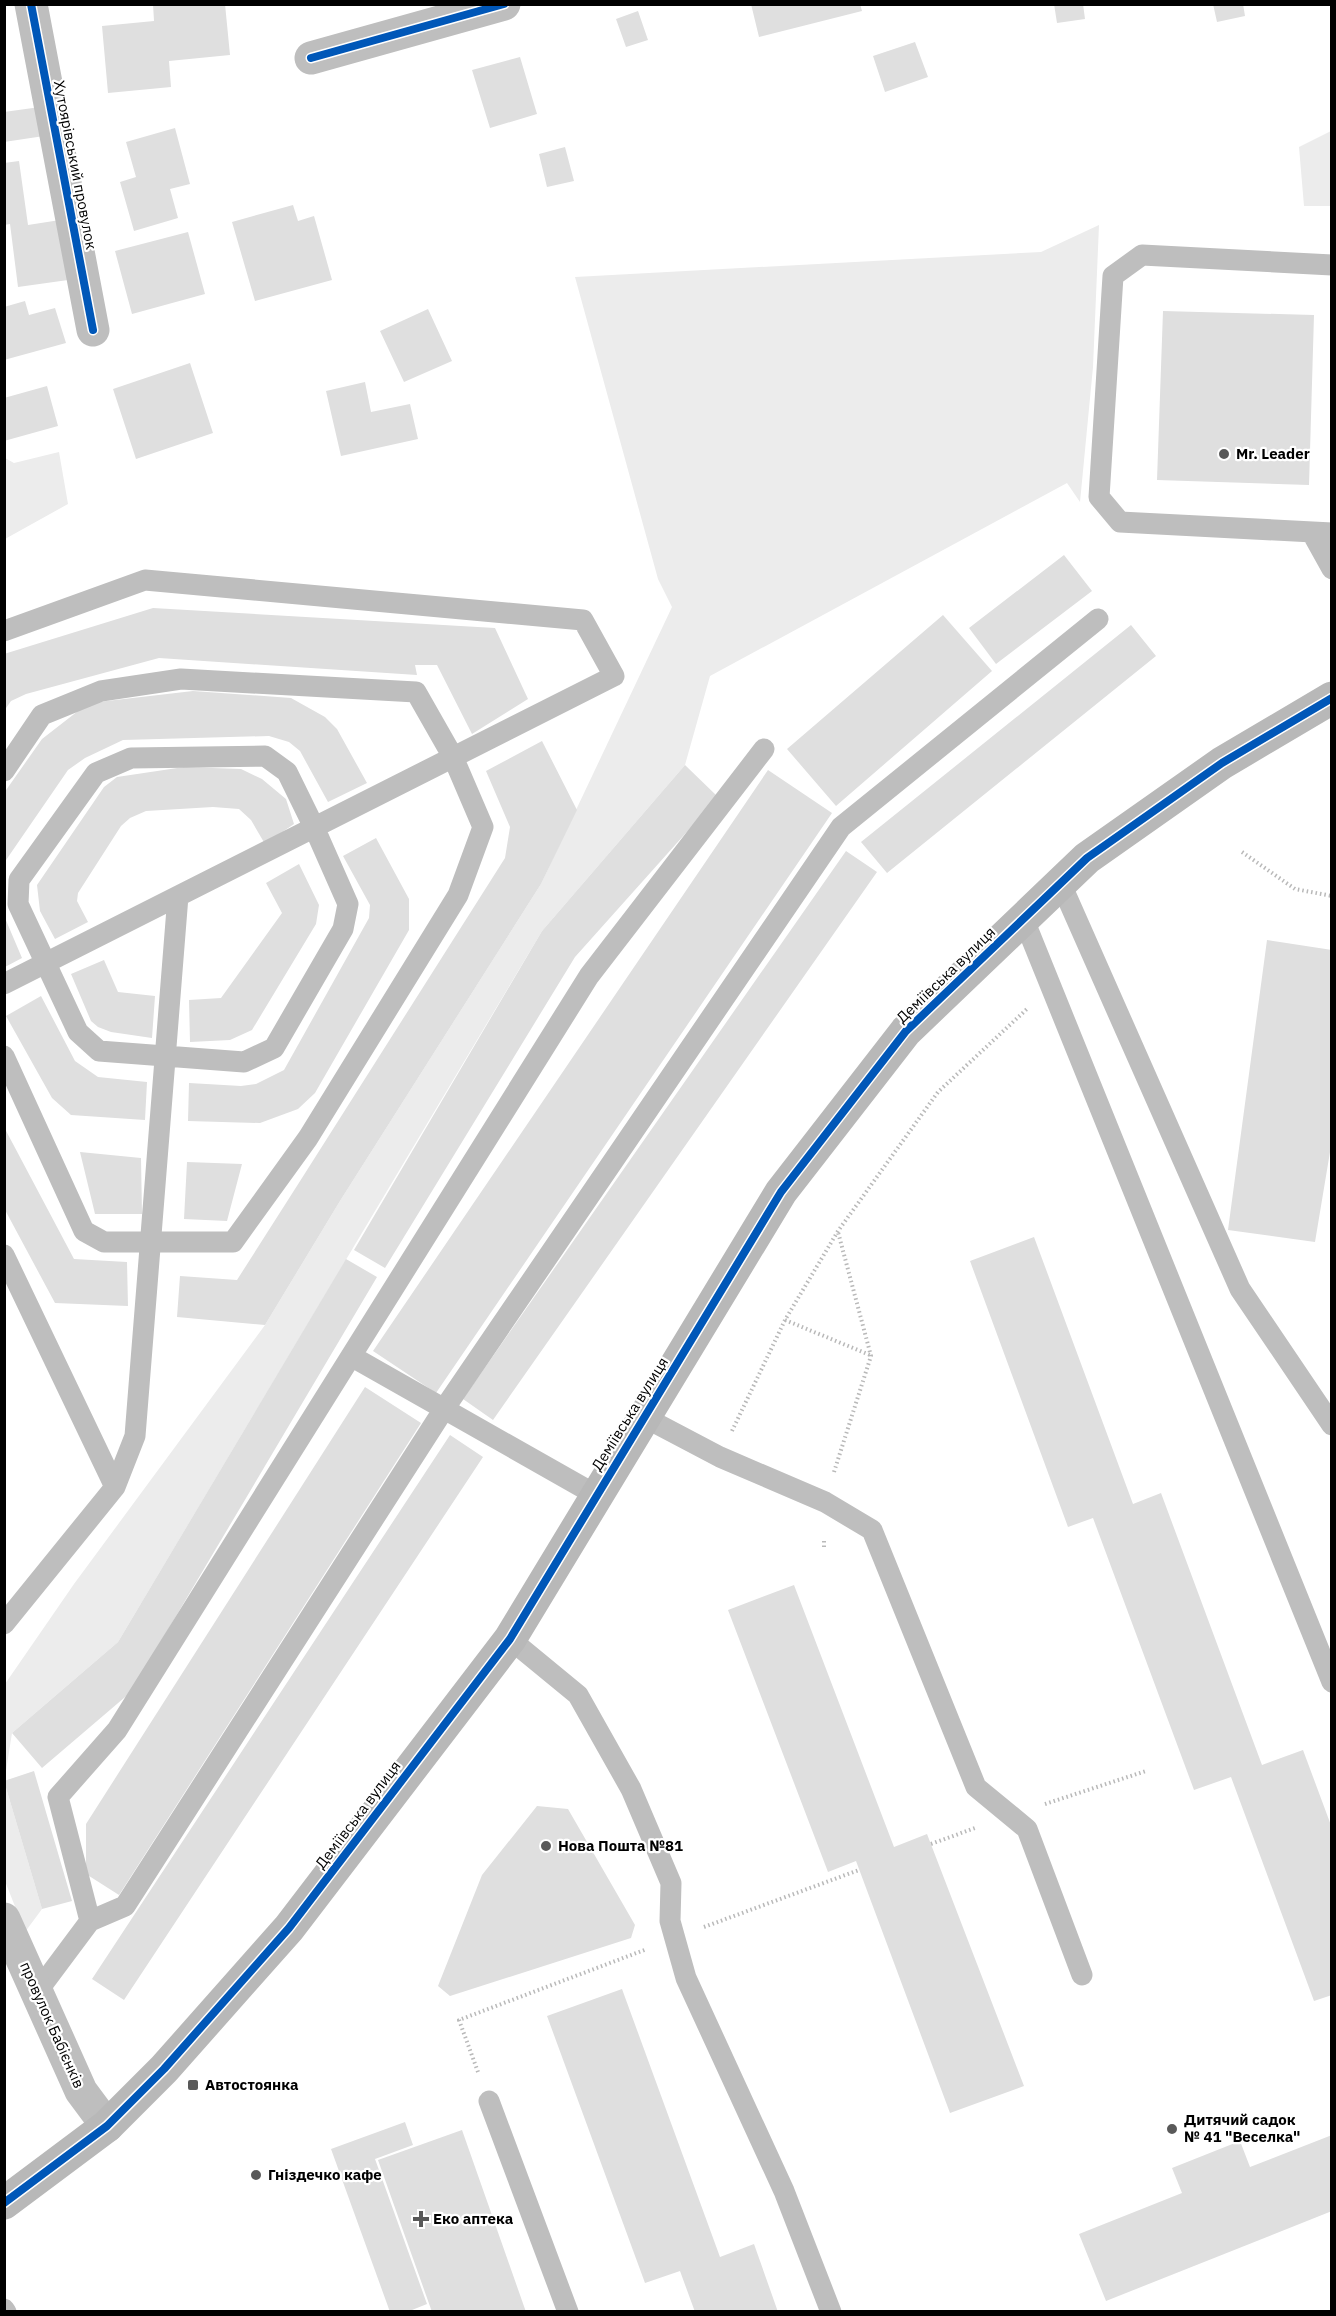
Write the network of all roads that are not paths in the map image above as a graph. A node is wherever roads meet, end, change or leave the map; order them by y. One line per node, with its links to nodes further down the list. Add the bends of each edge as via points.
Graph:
1 (31, 4): 5 (street, Хутоярівський провулок)
2 (504, 4): 3 (street)
3 (311, 58)
4 (1332, 265): 6 (lane, via 1142,255 1113,276 1099,497 1120,522)
5 (93, 330)
6 (1322, 533): 7 (lane)
7 (1332, 569)
8 (1098, 619): 25 (lane, via 841,827)
9 (4, 631): 12 (lane, via 146,580 583,620 614,676)
10 (1332, 698): 15 (street, Деміївська вулиця, via 1200,777 1087,858)
11 (764, 748): 24 (lane, via 589,976)
12 (453, 757): 13 (lane, via 416,692 181,679 101,691 42,715); 14 (lane); 22 (lane, via 483,827 458,895 308,1138 233,1242)
13 (4, 771)
14 (314, 827): 16 (lane); 18 (lane, via 287,772 264,756 131,758 96,773 19,880 18,904); 21 (lane, via 348,904 343,929 274,1048 244,1062)
15 (1060, 884): 17 (street, Деміївська вулиця); 27 (lane, via 1240,1289)
16 (178, 896): 18 (lane); 21 (lane)
17 (1023, 920): 26 (street, Деміївська вулиця, via 906,1031 781,1192); 32 (lane)
18 (47, 962): 19 (lane); 21 (lane, via 78,1032 99,1051)
19 (4, 984)
20 (4, 1056): 22 (lane, via 84,1231 104,1242)
21 (165, 1057): 22 (lane)
22 (151, 1243): 28 (lane, via 135,1436)
23 (4, 1255): 28 (lane)
24 (351, 1356): 25 (lane); 34 (lane, via 117,1730 58,1797)
25 (444, 1409): 29 (lane); 34 (lane, via 124,1906)
26 (644, 1418): 29 (street, Деміївська вулиця); 35 (lane, via 825,1502 872,1530 976,1787 1027,1828)
27 (1332, 1425)
28 (115, 1487): 30 (lane)
29 (596, 1495): 31 (street, Деміївська вулиця)
30 (4, 1624)
31 (510, 1639): 38 (street, Деміївська вулиця, via 289,1928 171,2061); 41 (lane, via 578,1695 631,1789 671,1883 670,1921 686,1978 784,2191)
32 (1332, 1682)
33 (4, 1919): 36 (street, провулок Бабієнків)
34 (90, 1921): 36 (lane)
35 (1082, 1975)
36 (37, 1992): 38 (street, провулок Бабієнків, via 81,2091)
37 (489, 2101): 40 (lane)
38 (107, 2126): 39 (street, Деміївська вулиця)
39 (4, 2203)
40 (568, 2312)
41 (831, 2312)

